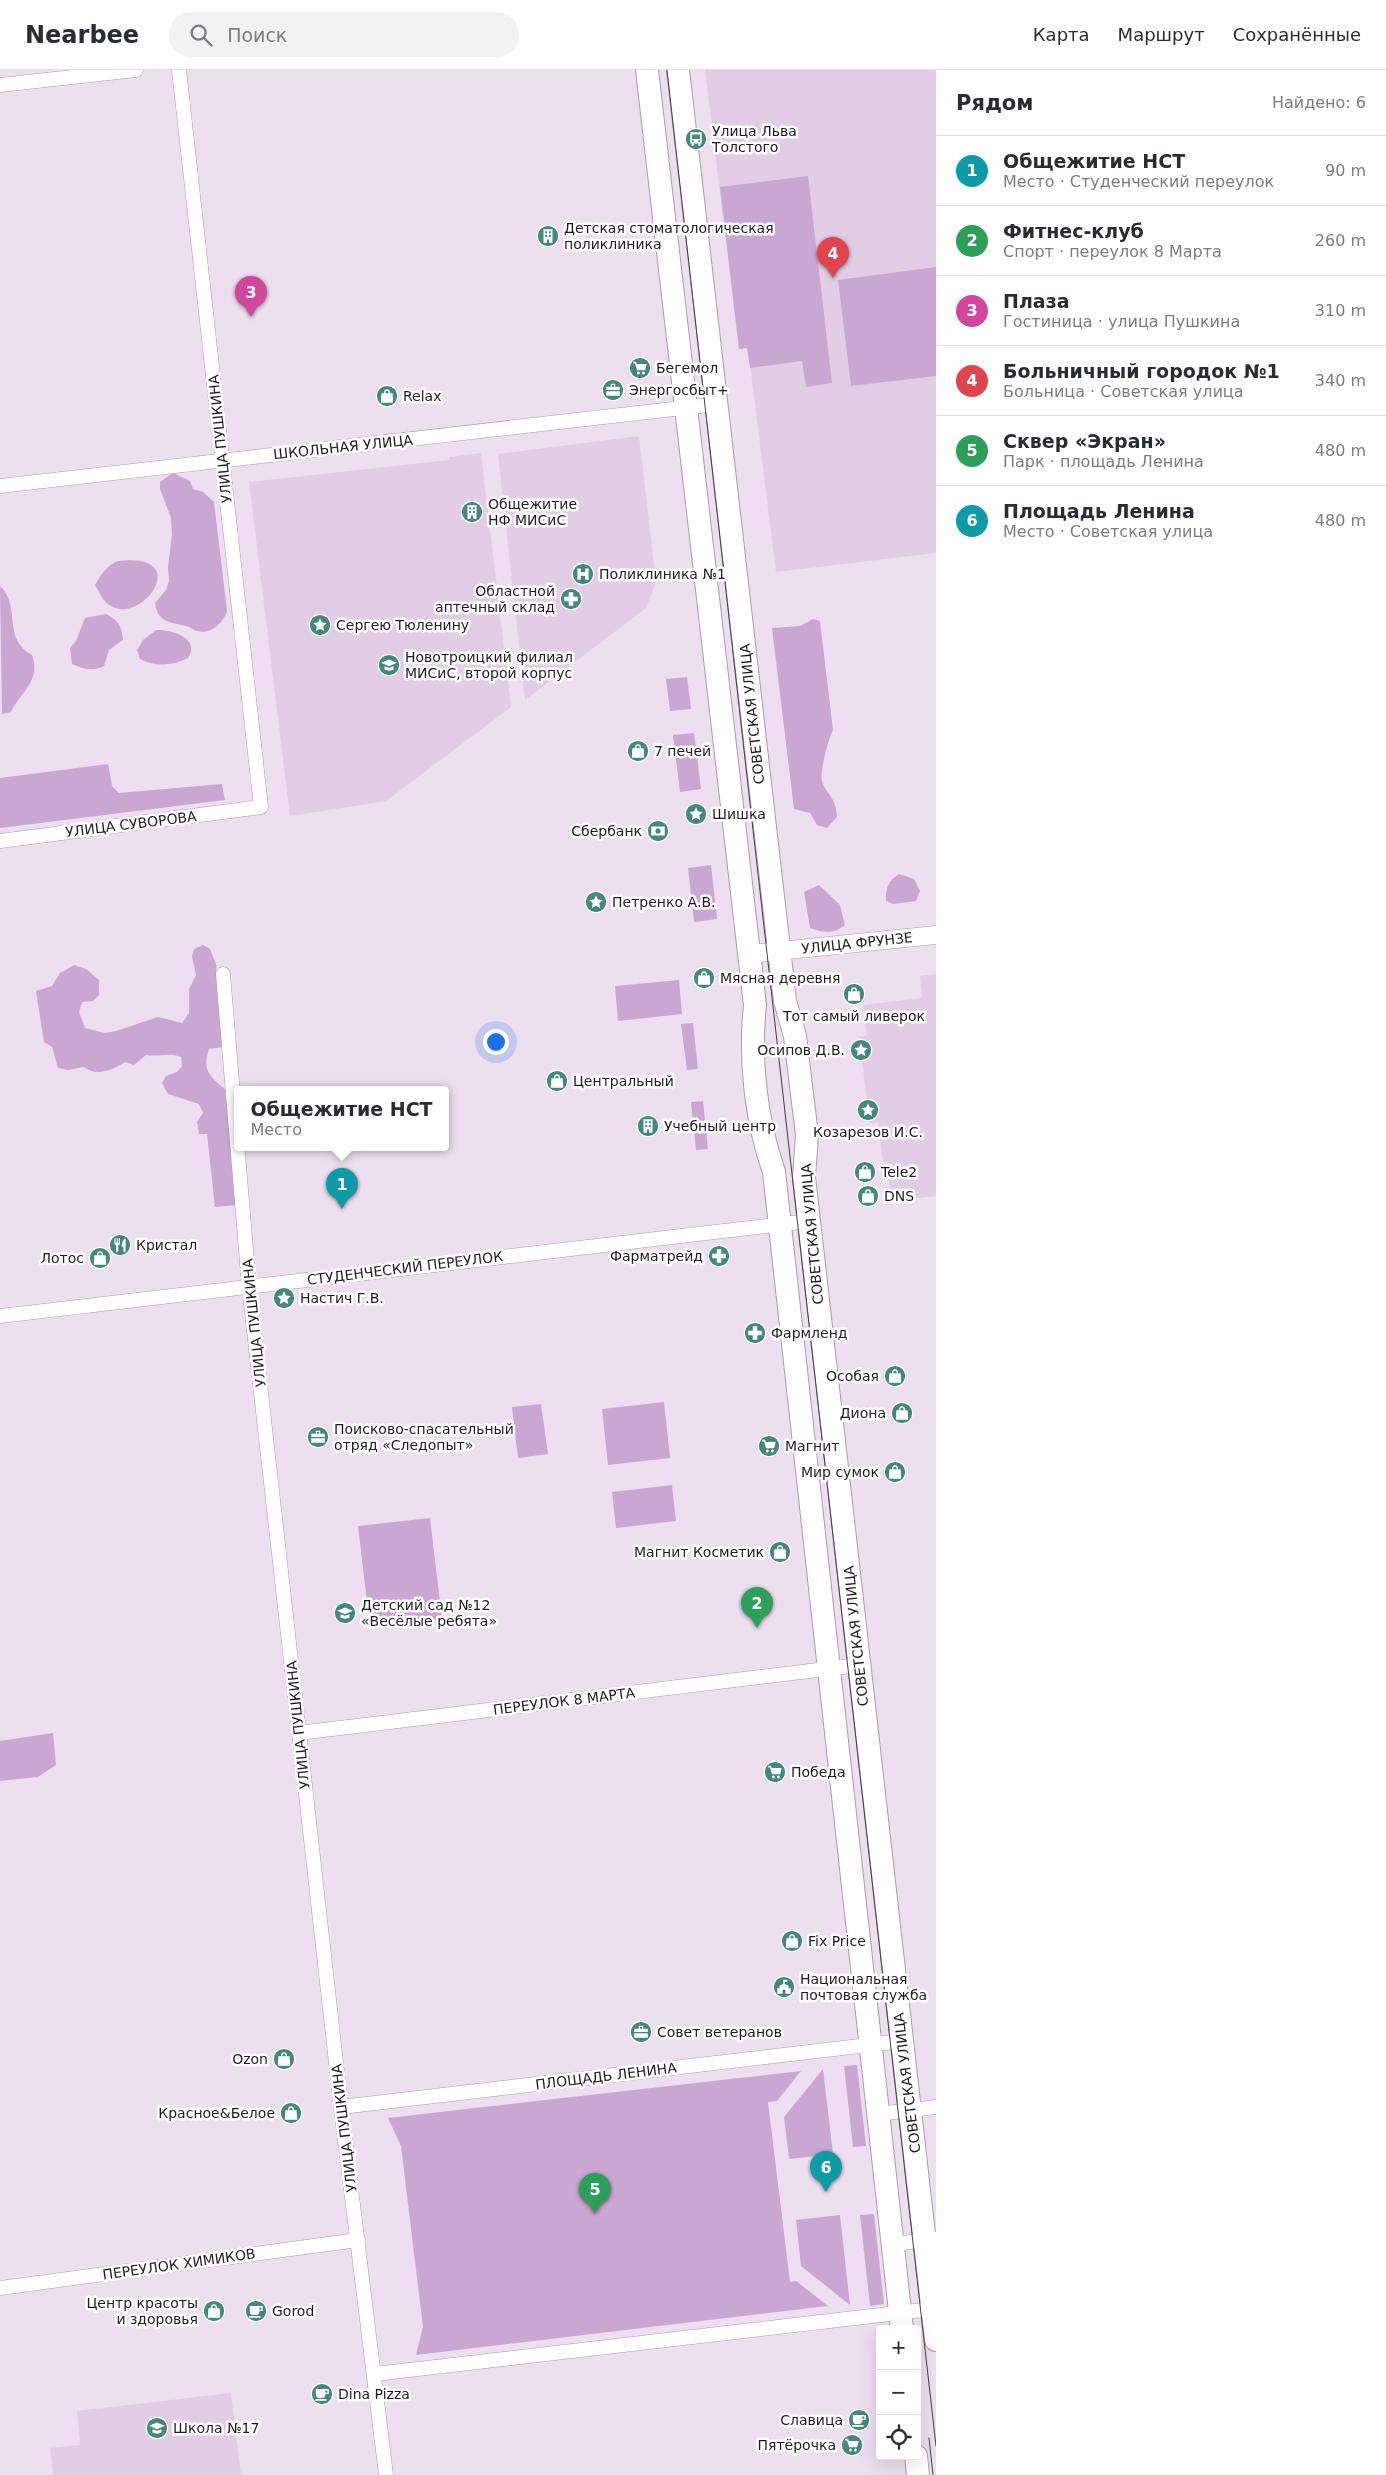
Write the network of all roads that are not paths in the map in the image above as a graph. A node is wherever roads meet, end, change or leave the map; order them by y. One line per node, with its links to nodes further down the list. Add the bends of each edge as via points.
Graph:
1 (136, 70): 5 (street)
2 (179, 70): 8 (street, УЛИЦА ПУШКИНА)
3 (646, 70): 7 (main road)
4 (678, 70): 6 (main road, СОВЕТСКАЯ УЛИЦА)
5 (0, 85)
6 (717, 404): 7 (street, ШКОЛЬНАЯ УЛИЦА); 13 (main road, СОВЕТСКАЯ УЛИЦА)
7 (686, 408): 8 (street, ШКОЛЬНАЯ УЛИЦА); 14 (main road)
8 (222, 460): 9 (street, ШКОЛЬНАЯ УЛИЦА); 10 (street, УЛИЦА ПУШКИНА)
9 (0, 486)
10 (261, 807): 11 (street, УЛИЦА СУВОРОВА)
11 (0, 840)
12 (936, 935): 13 (street, УЛИЦА ФРУНЗЕ)
13 (779, 951): 14 (street, УЛИЦА ФРУНЗЕ); 18 (main road, СОВЕТСКАЯ УЛИЦА, via 785,1001 796,1036 807,1135 803,1170)
14 (750, 954): 19 (main road, via 755,1005 751,1042 763,1140 774,1172)
15 (223, 974): 16 (street, УЛИЦА ПУШКИНА)
16 (234, 1106)
17 (238, 1151): 20 (street, УЛИЦА ПУШКИНА)
18 (808, 1221): 19 (street, СТУДЕНЧЕСКИЙ ПЕРЕУЛОК); 22 (main road, СОВЕТСКАЯ УЛИЦА)
19 (780, 1224): 20 (street, СТУДЕНЧЕСКИЙ ПЕРЕУЛОК); 23 (main road)
20 (249, 1286): 21 (street, СТУДЕНЧЕСКИЙ ПЕРЕУЛОК); 24 (street, УЛИЦА ПУШКИНА)
21 (0, 1316)
22 (859, 1665): 23 (street, ПЕРЕУЛОК 8 МАРТА); 25 (main road, СОВЕТСКАЯ УЛИЦА)
23 (829, 1669): 24 (street, ПЕРЕУЛОК 8 МАРТА); 26 (main road)
24 (299, 1733): 27 (street, УЛИЦА ПУШКИНА)
25 (902, 2041): 26 (street, ПЛОЩАДЬ ЛЕНИНА); 29 (main road, СОВЕТСКАЯ УЛИЦА)
26 (870, 2045): 27 (street, ПЛОЩАДЬ ЛЕНИНА); 30 (main road)
27 (341, 2107): 31 (street, УЛИЦА ПУШКИНА)
28 (936, 2107): 29 (street)
29 (910, 2110): 30 (street); 32 (main road, СОВЕТСКАЯ УЛИЦА)
30 (878, 2114): 33 (main road)
31 (358, 2240): 34 (street, ПЕРЕУЛОК ХИМИКОВ); 38 (street, УЛИЦА ПУШКИНА)
32 (930, 2240): 33 (street); 35 (main road, СОВЕТСКАЯ УЛИЦА)
33 (893, 2244): 36 (main road)
34 (0, 2288)
35 (932, 2309): 36 (street); 37 (main road, СОВЕТСКАЯ УЛИЦА)
36 (901, 2321): 38 (street)
37 (936, 2340)
38 (375, 2374): 40 (street, УЛИЦА ПУШКИНА)
39 (916, 2460): 41 (main road)
40 (386, 2475)
41 (918, 2475)

